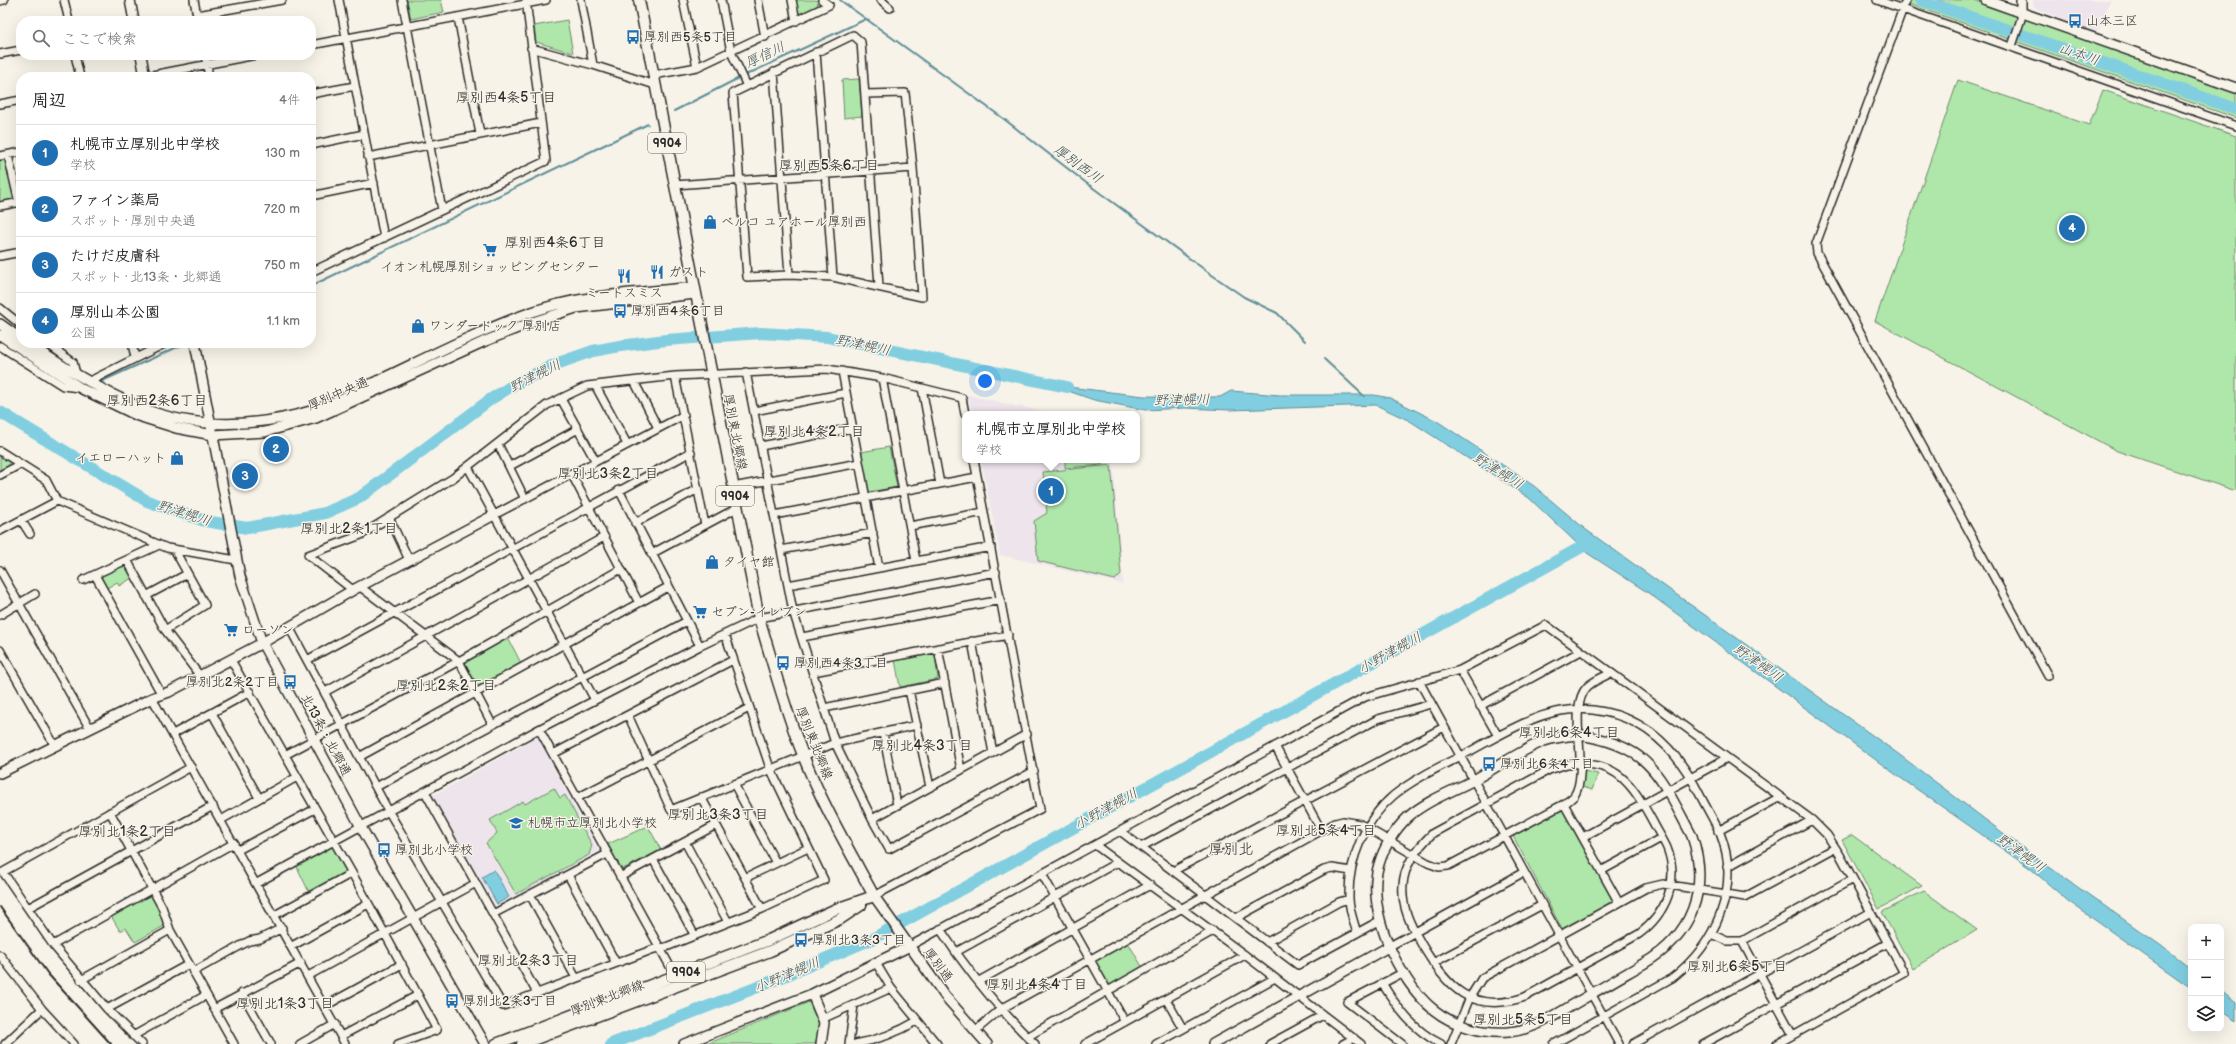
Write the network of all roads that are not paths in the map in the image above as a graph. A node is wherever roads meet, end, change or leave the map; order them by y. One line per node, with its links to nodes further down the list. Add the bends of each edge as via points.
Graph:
1 (4, 0): 20 (street)
2 (64, 0): 25 (street)
3 (130, 0): 26 (street)
4 (194, 0): 27 (street)
5 (282, 0): 28 (street)
6 (339, 0): 33 (street)
7 (402, 0): 31 (street)
8 (546, 0): 21 (street)
9 (581, 0): 46 (street)
10 (639, 0): 53 (main road, 厚別東北郷線 / 9904)
11 (683, 0): 47 (street)
12 (721, 0): 38 (street)
13 (758, 0): 32 (street)
14 (792, 0): 30 (street)
15 (822, 0): 30 (street, via 829,5)
16 (881, 0): 23 (street)
17 (1877, 0): 22 (street)
18 (1986, 0): 24 (street)
19 (2021, 0): 24 (street)
20 (0, 1)
21 (526, 2): 29 (street); 36 (street)
22 (1905, 4): 35 (street); 219 (street, via 1816,244 1817,253)
23 (890, 8)
24 (2021, 11): 35 (street); 56 (street)
25 (68, 16)
26 (133, 16)
27 (198, 16)
28 (207, 16)
29 (458, 17): 31 (street); 64 (street)
30 (796, 22): 32 (street)
31 (407, 26): 33 (street); 66 (street)
32 (765, 36): 38 (street)
33 (346, 38): 34 (street); 55 (street)
34 (316, 43)
35 (2013, 44): 62 (street)
36 (531, 48): 46 (street); 61 (street)
37 (16, 51): 40 (street)
38 (731, 52): 47 (street); 54 (street)
39 (816, 52): 52 (street); 58 (street, via 853,35 861,42); 73 (street)
40 (0, 54)
41 (76, 60): 48 (street)
42 (141, 60): 49 (street)
43 (206, 60): 45 (street)
44 (229, 60): 45 (street)
45 (207, 64): 50 (street); 51 (street)
46 (593, 65): 53 (street)
47 (697, 67): 53 (street)
48 (79, 72)
49 (143, 72)
50 (168, 72)
51 (208, 72)
52 (774, 72): 54 (street); 74 (street)
53 (654, 80): 77 (main road, 厚別東北郷線 / 9904)
54 (745, 83): 75 (street, via 733,93)
55 (355, 86): 57 (street); 63 (street)
56 (2236, 88)
57 (316, 93)
58 (865, 94): 71 (street, via 905,93); 72 (street)
59 (16, 101): 60 (street)
60 (0, 104)
61 (541, 123): 64 (street); 82 (street, via 546,161)
62 (2236, 126)
63 (364, 134): 65 (street); 70 (street)
64 (480, 134): 66 (street)
65 (316, 144)
66 (429, 145): 70 (street); 82 (street)
67 (16, 153): 68 (street)
68 (8, 155): 69 (street); 78 (street)
69 (0, 156)
70 (368, 157): 76 (street)
71 (913, 168): 72 (street); 89 (street, via 922,297)
72 (870, 171): 73 (street); 89 (street)
73 (825, 174): 74 (street); 88 (street)
74 (782, 178): 75 (street); 87 (street)
75 (739, 181): 77 (street); 87 (street, via 747,277)
76 (374, 183): 79 (street); 83 (street)
77 (675, 185): 90 (main road, 厚別東北郷線 / 9904)
78 (16, 186)
79 (316, 195)
80 (16, 203): 81 (street)
81 (0, 206)
82 (442, 210): 83 (street)
83 (384, 238): 86 (street)
84 (16, 253): 85 (street)
85 (0, 256)
86 (316, 270)
87 (789, 275): 88 (street)
88 (833, 277): 89 (street)
89 (879, 286)
90 (696, 295): 109 (main road, 厚別東北郷線 / 9904); 122 (street, 厚別中央通, via 577,298 481,332 315,410 261,422); 126 (street, 厚別中央通, via 576,308 483,342 316,418 265,432)
91 (0, 308): 92 (street)
92 (16, 321)
93 (0, 324): 95 (street)
94 (0, 335): 96 (street, 厚別中央通)
95 (16, 335)
96 (16, 344)
97 (0, 346): 116 (street, via 63,386)
98 (23, 348): 105 (street, 厚別中央通)
99 (33, 348): 105 (street, 厚別中央通)
100 (53, 348): 108 (street, via 73,362)
101 (133, 348): 104 (street)
102 (156, 348): 104 (street)
103 (196, 348): 122 (street, 北13条・北郷通)
104 (135, 358): 113 (street)
105 (52, 365): 108 (street, 厚別中央通); 116 (street, 厚別中央通)
106 (842, 371): 107 (street, via 826,369); 111 (street); 117 (street)
107 (746, 372): 109 (street); 119 (street)
108 (76, 374): 113 (street, 厚別中央通)
109 (711, 374): 110 (street); 143 (main road, 厚別東北郷線 / 9904)
110 (675, 376): 112 (street); 121 (street)
111 (882, 378): 115 (street); 146 (street)
112 (634, 381): 114 (street); 123 (street)
113 (88, 382): 122 (street, 厚別中央通, via 143,408 179,419)
114 (595, 385): 118 (street, via 587,386); 128 (street)
115 (922, 388): 120 (street, via 962,398); 142 (street)
116 (82, 389): 126 (street, 厚別中央通, via 138,416 176,428)
117 (846, 393): 119 (street); 124 (street)
118 (561, 399): 125 (street); 127 (street, via 547,405)
119 (754, 410): 129 (street)
120 (964, 411)
121 (684, 414): 123 (street); 131 (street)
122 (210, 424): 126 (street, 北13条・北郷通)
123 (658, 428): 128 (street)
124 (852, 428): 129 (street); 133 (street)
125 (578, 429): 132 (street); 137 (street)
126 (213, 435): 171 (street, 北13条・北郷通)
127 (498, 444): 136 (street); 137 (street)
128 (627, 444): 132 (street)
129 (760, 446): 141 (street)
130 (0, 451): 135 (street)
131 (691, 452): 144 (street); 145 (street)
132 (595, 460): 138 (street)
133 (859, 463): 141 (street); 147 (street)
134 (975, 463): 140 (street)
135 (21, 464): 139 (street); 149 (street, via 46,480)
136 (468, 466): 153 (street); 155 (street)
137 (510, 466): 148 (street)
138 (571, 473): 148 (street); 150 (street)
139 (0, 475)
140 (977, 477): 142 (street); 152 (street)
141 (767, 480): 143 (street); 154 (street)
142 (940, 484): 146 (street)
143 (733, 487): 151 (main road, 厚別東北郷線 / 9904)
144 (698, 489): 157 (street); 158 (street)
145 (619, 490): 150 (street); 157 (street)
146 (904, 491): 147 (street); 159 (street)
147 (866, 498): 154 (street); 161 (street)
148 (526, 499): 153 (street)
149 (57, 501): 156 (street); 164 (street)
150 (588, 506): 163 (street); 166 (street)
151 (737, 508): 158 (street); 194 (main road, 厚別東北郷線 / 9904)
152 (984, 512): 159 (street); 165 (street)
153 (494, 515): 166 (street); 172 (street)
154 (774, 515): 168 (street)
155 (389, 517): 172 (street); 184 (street, via 361,535 308,555)
156 (21, 520): 160 (street); 162 (street)
157 (635, 523): 169 (street)
158 (705, 525): 169 (street)
159 (910, 526): 173 (street)
160 (0, 531)
161 (872, 533): 168 (street); 174 (street)
162 (30, 534)
163 (604, 537): 175 (street); 180 (street)
164 (159, 545): 167 (street); 170 (street)
165 (991, 547): 173 (street); 177 (street)
166 (512, 548): 180 (street); 192 (street)
167 (174, 549): 171 (street); 178 (street)
168 (781, 550): 182 (street)
169 (651, 554): 183 (street)
170 (127, 560): 179 (street); 186 (street)
171 (236, 560): 203 (street, 北13条・北郷通)
172 (409, 560): 184 (street)
173 (916, 561): 174 (street)
174 (879, 568): 182 (street)
175 (621, 569): 189 (street); 190 (street)
176 (0, 570): 188 (street)
177 (996, 572): 187 (street); 191 (street)
178 (187, 574): 186 (street); 197 (street, via 205,606)
179 (95, 575): 181 (street); 226 (street)
180 (529, 579): 190 (street); 200 (street)
181 (84, 580)
182 (788, 585): 191 (street)
183 (668, 587): 189 (street); 195 (street)
184 (356, 588): 192 (street); 196 (street)
185 (35, 594): 188 (street)
186 (146, 596): 197 (street)
187 (1001, 600): 199 (street); 201 (street)
188 (19, 604): 193 (street); 240 (street)
189 (639, 604): 204 (street)
190 (547, 611): 204 (street); 213 (street)
191 (793, 612): 194 (street); 201 (street)
192 (394, 614): 200 (street); 211 (street)
193 (0, 615)
194 (759, 618): 198 (street); 254 (main road, 厚別東北郷線 / 9904)
195 (687, 621): 205 (street); 218 (street)
196 (289, 627): 203 (street); 211 (street)
197 (165, 630): 217 (street)
198 (725, 634): 205 (street); 212 (street)
199 (1008, 634): 202 (street); 244 (street)
200 (426, 636): 213 (street); 224 (street)
201 (802, 638): 215 (street)
202 (972, 641): 206 (street); 251 (street)
203 (262, 643): 210 (street); 247 (street, 北13条・北郷通)
204 (565, 644): 218 (street); 225 (street)
205 (700, 646): 228 (street)
206 (938, 648): 215 (street); 221 (street)
207 (0, 650): 209 (street)
208 (1581, 651): 214 (street, via 1546,625); 216 (street); 230 (street)
209 (2, 659): 249 (street)
210 (231, 660): 217 (street); 223 (street)
211 (307, 660): 224 (street)
212 (733, 660): 231 (street); 235 (street)
213 (459, 661): 225 (street); 236 (street)
214 (1460, 670): 220 (street); 230 (street)
215 (812, 672): 232 (street)
216 (1611, 673): 233 (street, via 1586,688); 257 (street)
217 (200, 676): 226 (street)
218 (582, 676): 228 (street); 237 (street)
219 (2048, 676)
220 (1419, 682): 229 (street); 250 (street, via 1365,697)
221 (945, 683): 222 (street); 263 (street)
222 (909, 690): 232 (street); 238 (street)
223 (250, 692): 234 (street); 253 (street)
224 (325, 692): 236 (street)
225 (477, 693): 237 (street); 255 (street)
226 (162, 695): 227 (street)
227 (152, 698): 240 (street); 243 (street)
228 (595, 700): 241 (street)
229 (1431, 704): 239 (street); 262 (street, via 1378,719)
230 (1480, 706): 246 (street)
231 (749, 708): 258 (street); 261 (street)
232 (824, 708): 248 (street)
233 (1579, 709): 245 (street); 246 (street, via 1540,715); 267 (street, via 1614,714 1636,723 1669,748)
234 (212, 713): 243 (street); 276 (street)
235 (628, 714): 252 (street); 258 (street)
236 (341, 724): 247 (street); 255 (street)
237 (492, 724): 270 (street)
238 (917, 725): 242 (street); 271 (street)
239 (1444, 727): 256 (street); 278 (street)
240 (90, 729): 249 (street)
241 (539, 729): 252 (street); 273 (street)
242 (883, 733): 248 (street); 283 (street)
243 (173, 734): 260 (street)
244 (1027, 734): 251 (street); 264 (street)
245 (1579, 735): 259 (street); 268 (street, via 1543,742); 272 (street, via 1610,741 1635,753 1659,775)
246 (1498, 736): 256 (street)
247 (313, 739): 253 (street); 291 (street, 北13条・北郷通)
248 (835, 743): 254 (street); 287 (street)
249 (55, 746): 265 (street)
250 (1275, 746): 262 (street); 294 (street)
251 (993, 753): 263 (street)
252 (553, 754): 277 (street)
253 (285, 755): 266 (street)
254 (803, 755): 261 (street); 333 (main road, 厚別東北郷線 / 9904, via 833,820)
255 (359, 757): 270 (street)
256 (1460, 757): 268 (street); 292 (street, via 1394,795 1378,811)
257 (1727, 758): 267 (street); 275 (street)
258 (648, 759): 274 (street, via 671,810); 277 (street)
259 (1579, 763): 279 (street, via 1549,770); 280 (street, via 1577,788); 281 (street, via 1600,766 1618,774 1633,788)
260 (191, 767): 282 (street); 285 (street)
261 (770, 768): 269 (street); 305 (street)
262 (1287, 768): 278 (street); 304 (street)
263 (961, 770): 271 (street)
264 (1034, 771): 287 (street, via 889,849); 333 (street, via 1040,809)
265 (0, 773)
266 (297, 777): 276 (street); 284 (street)
267 (1691, 778): 272 (street); 295 (street)
268 (1473, 780): 279 (street); 299 (street, via 1413,813 1398,828)
269 (734, 784): 274 (street); 313 (street)
270 (376, 787): 286 (street)
271 (930, 787): 283 (street)
272 (1668, 791): 281 (street); 330 (street, via 1695,846 1699,869)
273 (425, 792): 286 (street); 326 (street)
274 (701, 797): 290 (street)
275 (1780, 797): 289 (street); 295 (street)
276 (259, 798): 288 (street)
277 (576, 798): 309 (street)
278 (1304, 800): 293 (street); 315 (street)
279 (1486, 804): 296 (street); 310 (street, via 1432,833)
280 (1564, 804): 296 (street); 297 (street)
281 (1643, 804): 297 (street); 298 (street)
282 (213, 806): 288 (street); 308 (street)
283 (897, 806): 287 (street)
284 (315, 809): 300 (street); 307 (street)
285 (110, 812): 308 (street); 341 (street, via 3,872)
286 (389, 812): 291 (street); 337 (street)
287 (872, 819)
288 (221, 820): 302 (street)
289 (1812, 820): 306 (street); 314 (street)
290 (716, 825): 301 (street); 323 (street)
291 (361, 827): 300 (street); 348 (street, 北13条・北郷通)
292 (1367, 828): 293 (street, via 1343,821); 299 (street); 316 (street)
293 (1321, 830): 332 (street)
294 (1120, 831): 303 (street); 304 (street)
295 (1718, 831): 314 (street)
296 (1504, 837): 310 (street, via 1448,866 1439,867); 318 (street)
297 (1583, 838): 317 (street)
298 (1661, 838): 317 (street); 328 (street, via 1671,866)
299 (1390, 841): 310 (street); 349 (street, via 1376,876 1375,901)
300 (334, 842): 319 (street); 325 (street)
301 (685, 842): 311 (street); 350 (street)
302 (234, 843): 307 (street); 329 (street)
303 (1095, 845): 312 (street); 320 (street)
304 (1141, 847): 315 (street)
305 (808, 848): 313 (street); 343 (street, via 824,880)
306 (1836, 848): 324 (street); 334 (street, via 1745,897)
307 (238, 850): 325 (street)
308 (131, 851): 329 (street); 341 (street)
309 (607, 854): 321 (street); 322 (street)
310 (1414, 855): 356 (street, via 1405,873 1403,892 1406,913)
311 (653, 859): 322 (street); 360 (street)
312 (1118, 862): 327 (street); 335 (street)
313 (776, 863): 323 (street)
314 (1727, 867): 334 (street)
315 (1173, 870): 332 (street)
316 (1351, 871): 336 (street); 347 (street, via 1332,868 1324,870)
317 (1601, 871): 338 (street)
318 (1524, 872): 340 (street); 356 (street)
319 (352, 873): 339 (street); 346 (street)
320 (1042, 874): 335 (street); 353 (street)
321 (568, 875): 331 (street); 379 (street)
322 (620, 877): 369 (street)
323 (745, 878): 343 (street)
324 (1853, 879): 344 (street); 362 (street)
325 (257, 883): 346 (street)
326 (476, 883): 337 (street); 345 (street)
327 (1150, 885): 342 (street); 352 (street)
328 (1671, 886): 330 (street); 338 (street, via 1655,884); 380 (street, via 1665,905 1647,928)
329 (152, 889): 354 (street); 365 (street)
330 (1697, 891): 334 (street); 396 (street, via 1690,916 1674,941 1656,957)
331 (530, 895): 345 (street); 385 (street)
332 (1205, 895): 342 (street); 347 (street)
333 (874, 896): 368 (street, 厚別通); 388 (main road, 厚別東北郷線 / 9904, via 840,919 770,951)
334 (1725, 896): 358 (street, via 1720,916)
335 (1055, 897): 352 (street); 370 (street)
336 (1349, 899): 357 (street); 363 (street)
337 (441, 903): 348 (street); 394 (street, via 503,1006)
338 (1619, 903): 361 (street)
339 (368, 904): 359 (street); 366 (street)
340 (1542, 905): 361 (street); 376 (street)
341 (28, 908): 365 (street)
342 (1182, 908): 355 (street); 373 (street)
343 (762, 909): 350 (street)
344 (1871, 912): 364 (street); 383 (street)
345 (493, 914): 394 (street)
346 (275, 915): 351 (street)
347 (1236, 918): 363 (street)
348 (414, 919): 359 (street); 431 (street, 北13条・北郷通)
349 (1379, 921): 357 (street); 367 (street)
350 (728, 922): 360 (street)
351 (282, 928): 366 (street); 381 (street, via 260,939 249,941)
352 (1073, 928): 373 (street); 389 (street)
353 (940, 929): 368 (street); 370 (street)
354 (170, 930): 377 (street); 387 (street)
355 (1213, 931): 371 (street); 392 (street)
356 (1414, 932): 367 (street); 376 (street)
357 (1357, 933): 363 (street, via 1298,965)
358 (1711, 934): 362 (street, via 1727,941); 410 (street, via 1695,958 1672,978)
359 (385, 935): 378 (street); 384 (street)
360 (695, 936): 369 (street)
361 (1560, 937): 380 (street); 399 (street, via 1482,978)
362 (1742, 940): 383 (street)
363 (1267, 942)
364 (1888, 943): 402 (street); 418 (street, via 1904,973)
365 (53, 945): 387 (street)
366 (292, 946): 374 (street)
367 (1390, 946): 382 (street); 400 (street)
368 (908, 947): 375 (street); 417 (street, 厚別通)
369 (660, 948): 379 (street); 388 (street)
370 (956, 952): 389 (street)
371 (1245, 955): 386 (street); 401 (street)
372 (0, 956): 406 (street)
373 (1090, 959): 392 (street); 408 (street)
374 (301, 962): 384 (street); 393 (street)
375 (876, 963): 391 (street); 395 (street)
376 (1433, 963): 399 (street, via 1450,985)
377 (189, 964): 381 (street); 407 (street)
378 (402, 964): 398 (street); 404 (street)
379 (616, 964): 385 (street)
380 (1577, 969): 396 (street); 399 (street, via 1515,1000 1490,1002)
381 (193, 972): 397 (street)
382 (1404, 972): 390 (street); 415 (street, via 1429,1006)
383 (1760, 974): 402 (street); 452 (street)
384 (308, 976): 404 (street)
385 (576, 978): 394 (street)
386 (1276, 978): 400 (street); 416 (street)
387 (81, 980): 407 (street)
388 (677, 980): 432 (main road, 厚別東北郷線 / 9904); 433 (main road, 厚別東北郷線 / 9904)
389 (979, 981): 408 (street)
390 (1382, 983): 447 (street, via 1347,1002); 448 (street, via 1407,1020)
391 (891, 988): 403 (street); 412 (street)
392 (1108, 991): 413 (street); 421 (street)
393 (242, 993): 405 (street); 427 (street)
394 (537, 993)
395 (812, 994): 411 (street); 434 (street)
396 (1591, 994): 410 (street); 415 (street, via 1547,1020 1521,1030 1495,1032)
397 (206, 995): 405 (street); 419 (street)
398 (418, 995): 420 (street); 430 (street, via 437,1030)
399 (1470, 996): 415 (street)
400 (1300, 997): 409 (street); 443 (street)
401 (1166, 999): 413 (street); 416 (street)
402 (1776, 1004): 418 (street); 453 (street)
403 (854, 1005): 411 (street); 436 (street)
404 (325, 1006): 414 (street)
405 (214, 1008): 426 (street)
406 (42, 1009): 423 (street); 424 (street)
407 (107, 1009): 419 (street)
408 (1001, 1009): 417 (street); 421 (street)
409 (1323, 1015): 422 (street); 444 (street)
410 (1603, 1018): 450 (street); 451 (street)
411 (822, 1019): 435 (street, via 824,1023)
412 (917, 1021): 437 (street, via 897,1033); 438 (street)
413 (1125, 1022): 441 (street)
414 (335, 1024): 420 (street); 428 (street)
415 (1459, 1024): 449 (street)
416 (1183, 1029): 442 (street)
417 (975, 1031): 439 (street, 厚別通)
418 (1793, 1035): 454 (street)
419 (133, 1036): 425 (street)
420 (341, 1036): 429 (street)
421 (1027, 1036): 440 (street)
422 (1354, 1038): 445 (street); 446 (street)
423 (5, 1044)
424 (74, 1044)
425 (142, 1044)
426 (234, 1044)
427 (272, 1044)
428 (300, 1044)
429 (345, 1044)
430 (398, 1044)
431 (485, 1044)
432 (496, 1044)
433 (522, 1044)
434 (684, 1044)
435 (821, 1044)
436 (849, 1044)
437 (855, 1044)
438 (937, 1044)
439 (987, 1044)
440 (1035, 1044)
441 (1084, 1044)
442 (1156, 1044)
443 (1213, 1044)
444 (1270, 1044)
445 (1343, 1044)
446 (1361, 1044)
447 (1402, 1044)
448 (1441, 1044)
449 (1451, 1044)
450 (1554, 1044)
451 (1619, 1044)
452 (1634, 1044)
453 (1703, 1044)
454 (1777, 1044)

